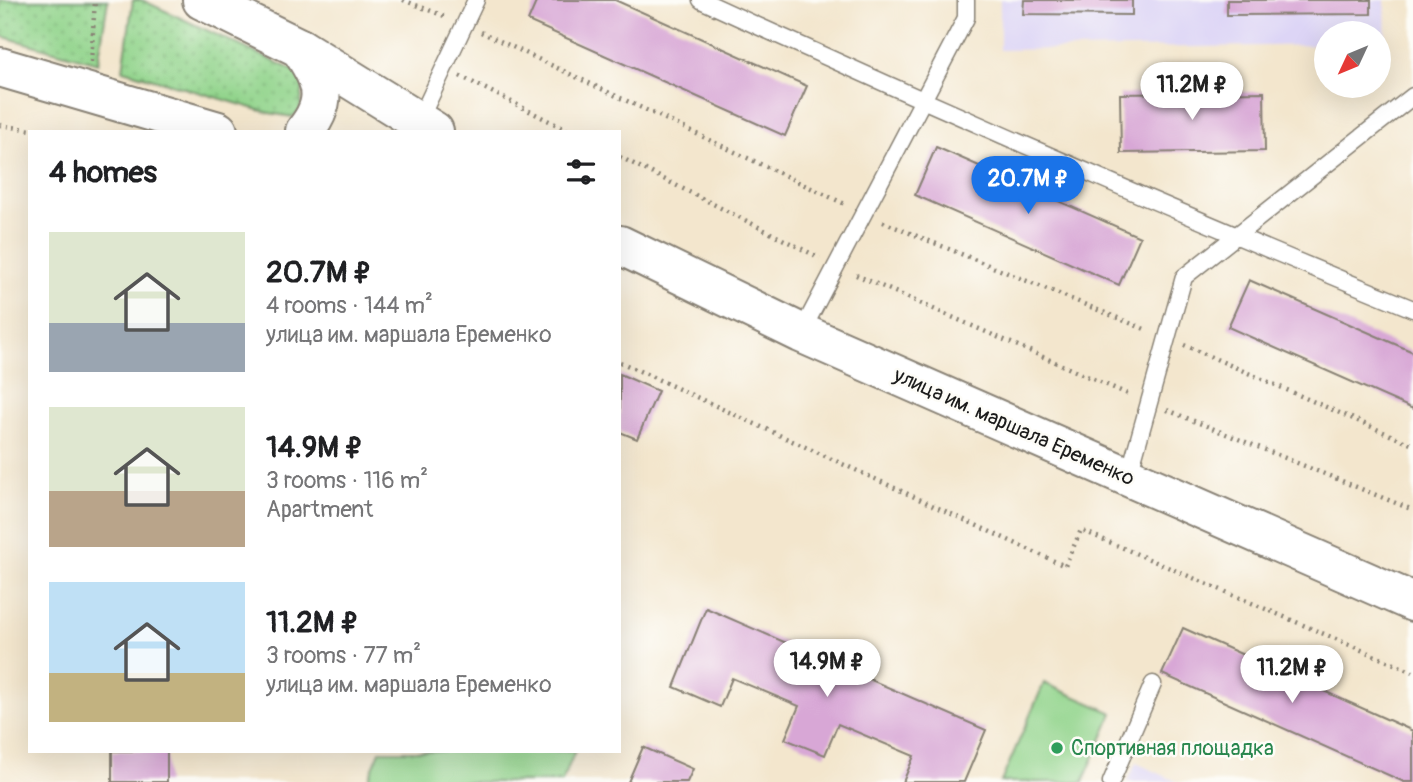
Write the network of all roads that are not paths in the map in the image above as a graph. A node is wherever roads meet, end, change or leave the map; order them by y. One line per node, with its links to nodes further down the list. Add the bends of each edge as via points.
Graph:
1 (202, 0): 5 (highway)
2 (477, 0): 9 (lane, via 444,68)
3 (701, 0): 8 (lane)
4 (967, 0): 8 (lane, via 966,18)
5 (300, 48): 9 (highway); 11 (highway, via 317,74 322,92)
6 (0, 67): 10 (highway)
7 (1411, 100): 12 (lane)
8 (923, 102): 12 (lane); 15 (lane)
9 (426, 126)
10 (215, 130)
11 (306, 130)
12 (1235, 236): 14 (lane); 16 (lane, via 1184,276)
13 (621, 245): 15 (highway, улица им. маршала Еременко)
14 (1413, 309)
15 (801, 333): 16 (highway, улица им. маршала Еременко)
16 (1128, 478): 17 (highway, улица им. маршала Еременко)
17 (1413, 602)
18 (1153, 684): 19 (lane)
19 (1111, 782)

